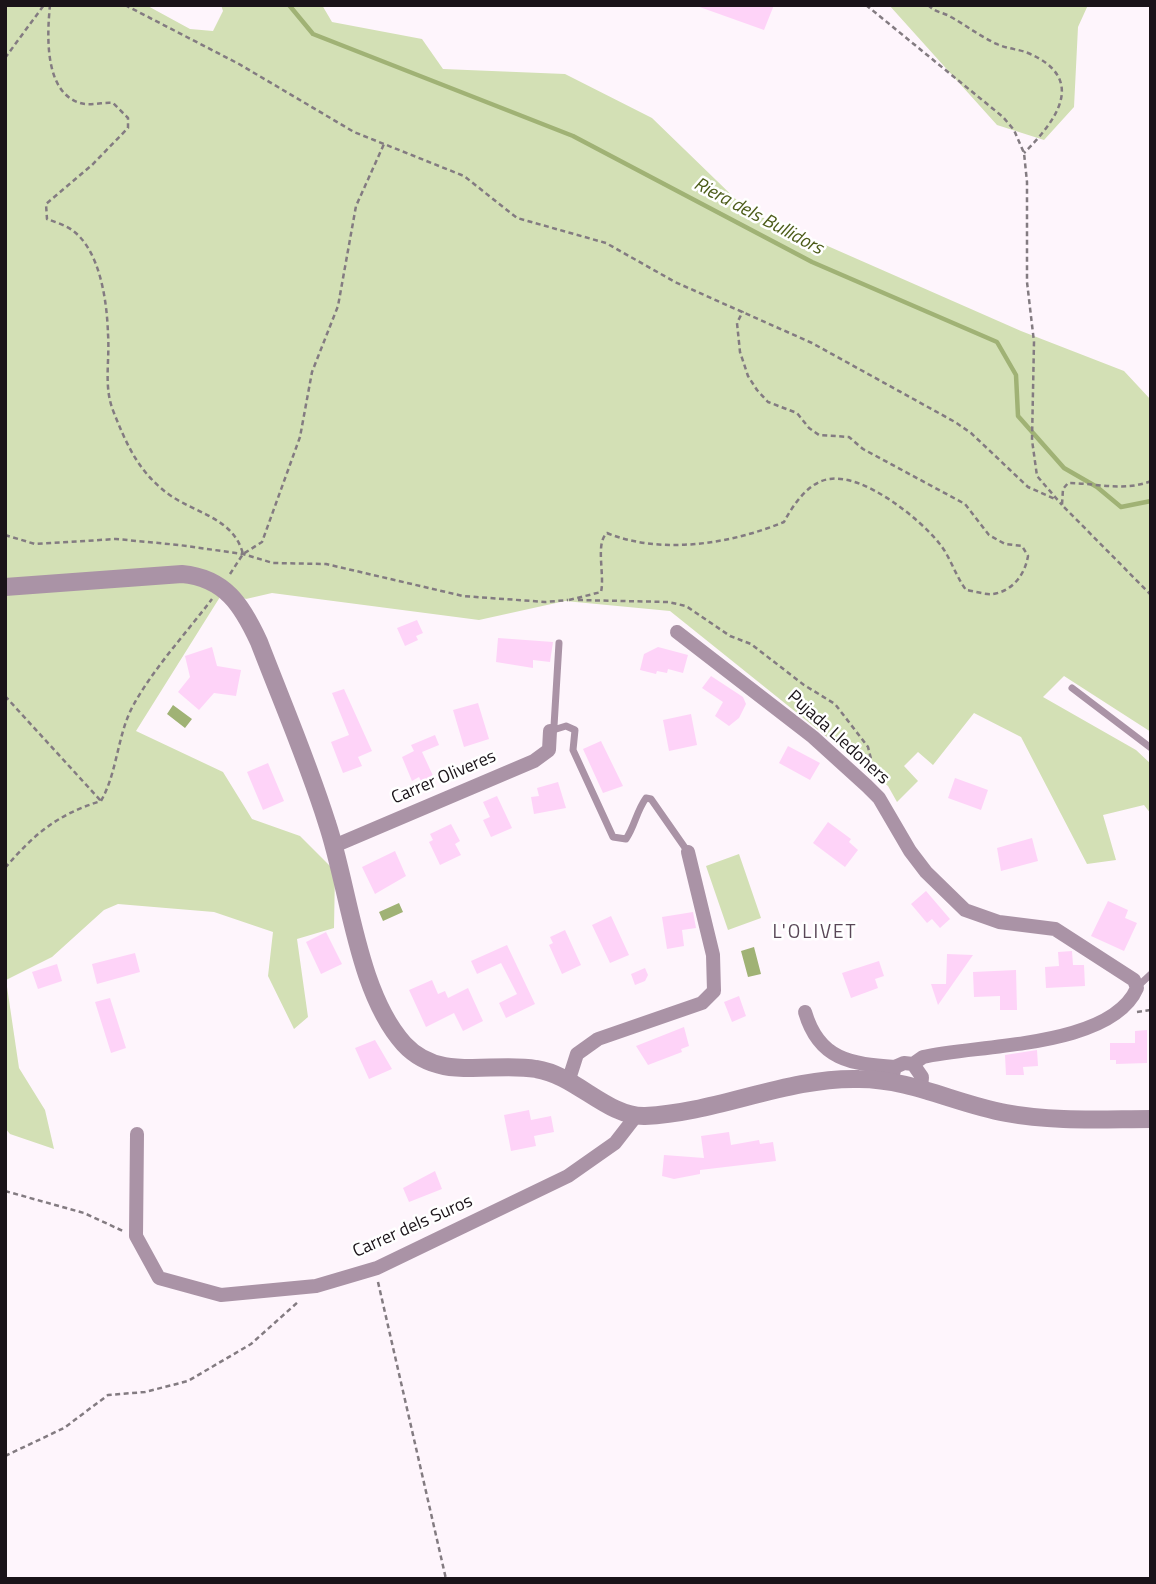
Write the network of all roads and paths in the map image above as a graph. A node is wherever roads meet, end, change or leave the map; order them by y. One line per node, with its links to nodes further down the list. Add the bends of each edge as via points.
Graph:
1 (44, 5): 6 (path)
2 (50, 5): 14 (path, via 49,44 57,83 82,104 113,103 128,118 128,128 46,204 45,211 47,219 71,229 94,260 108,335 110,403 142,469 165,492 239,537)
3 (125, 5): 7 (path, via 239,64 354,132)
4 (866, 5): 8 (path, via 1003,117)
5 (928, 5): 8 (path, via 999,45 1037,58 1059,81 1063,96 1059,113)
6 (5, 58)
7 (384, 144): 9 (path, via 464,176 517,218 606,243 675,282); 14 (path, via 356,206 338,306 312,372 300,437 262,542)
8 (1024, 153): 11 (path, via 1027,282 1034,342 1032,440 1037,476)
9 (743, 311): 11 (path, via 812,343 955,422 1028,487); 18 (path, via 737,323 740,352 748,376 768,401 797,413 819,435 849,438 965,504 989,535 1022,547 1028,556 1026,570 1016,583 992,595 966,590 940,544 914,519 882,495 848,481 829,479 794,504 784,522 736,536 659,547 607,533 600,545 601,592)
10 (1151, 481): 12 (path, via 1097,487 1068,484)
11 (1055, 499): 12 (path)
12 (1062, 505): 17 (path)
13 (5, 535): 14 (path, via 35,544 116,539)
14 (243, 554): 15 (path); 18 (path, via 273,563 326,564 463,596 524,602)
15 (222, 586): 16 (street, via 201,577 169,574); 26 (path, via 134,705 113,781); 27 (street, via 240,605 259,642)
16 (5, 587)
17 (1151, 594)
18 (569, 600): 25 (path, via 686,606 730,636 751,644 835,704 851,722 868,747)
19 (677, 632): 25 (street, Pujada Lledoners, via 813,737)
20 (559, 643): 23 (lane)
21 (1072, 688): 24 (lane)
22 (5, 696): 26 (path)
23 (550, 731): 27 (street, Carrer Oliveres, via 549,750 534,761); 28 (lane, via 566,726 575,730 573,750 613,837 626,839 635,827 638,810 646,798 651,799)
24 (1151, 748)
25 (879, 798): 31 (street, Pujada Lledoners, via 909,851 965,910 999,922 1055,929 1126,973)
26 (101, 801): 29 (path, via 70,810 27,842)
27 (334, 846): 35 (street, via 364,963 405,1045 440,1066 536,1068)
28 (688, 852): 35 (street, via 713,955 714,991 702,1003 598,1039 577,1054)
29 (5, 868)
30 (1151, 974): 31 (lane)
31 (1137, 988): 33 (street, via 1116,1014 1104,1021 1048,1038 923,1057)
32 (806, 1012): 34 (street, via 811,1031 830,1053)
33 (912, 1064): 34 (street, via 904,1063); 36 (street, via 922,1077)
34 (893, 1074): 36 (street); 37 (street)
35 (569, 1079): 37 (street)
36 (921, 1088): 38 (street, via 1005,1113)
37 (636, 1116): 42 (street, Carrer dels Suros, via 615,1143 568,1176)
38 (1151, 1119)
39 (138, 1134): 41 (street, Carrer dels Suros)
40 (5, 1191): 41 (path, via 84,1213)
41 (136, 1236): 43 (street, Carrer dels Suros, via 159,1278 221,1295)
42 (377, 1268): 43 (street, Carrer dels Suros); 45 (path, via 378,1290)
43 (316, 1286): 44 (path, via 251,1344 188,1381 108,1395 65,1428)
44 (5, 1456)
45 (446, 1579)

